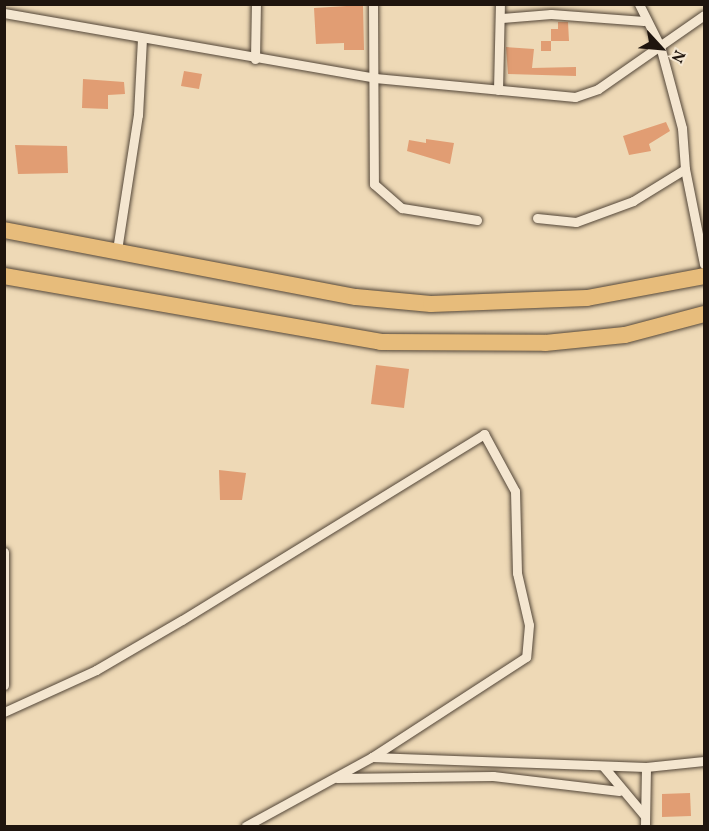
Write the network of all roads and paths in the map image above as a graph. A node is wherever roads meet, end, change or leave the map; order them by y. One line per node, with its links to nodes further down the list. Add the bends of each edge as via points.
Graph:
1 (256, 4): 11 (street)
2 (373, 4): 12 (street)
3 (500, 4): 7 (street)
4 (639, 4): 8 (street)
5 (4, 13): 9 (street)
6 (705, 15): 10 (street)
7 (502, 18): 8 (street, via 551,14); 13 (street)
8 (644, 21): 10 (street)
9 (142, 38): 11 (street); 18 (street, via 138,115)
10 (660, 46): 13 (street, via 598,89 575,97); 14 (street, via 682,128)
11 (255, 59): 12 (street)
12 (375, 78): 13 (street); 16 (street, via 372,175 382,196 402,208)
13 (498, 90)
14 (685, 169): 15 (street, via 633,201 576,222); 19 (street)
15 (537, 218)
16 (477, 220)
17 (4, 230): 18 (highway)
18 (117, 250): 21 (highway, via 356,297 430,304 587,298)
19 (705, 264)
20 (4, 276): 22 (highway, via 413,343 545,343 625,334)
21 (705, 276)
22 (705, 314)
23 (4, 552): 24 (street)
24 (4, 685)
25 (4, 712): 26 (street, via 96,670 483,434 515,491 517,573 529,625 526,657)
26 (372, 757): 27 (street); 32 (street)
27 (478, 760): 29 (street); 31 (street)
28 (705, 761): 30 (street)
29 (603, 766): 30 (street); 33 (street)
30 (646, 767): 34 (street)
31 (470, 776): 32 (street); 33 (street)
32 (335, 778): 35 (street)
33 (619, 791): 34 (street)
34 (645, 821)
35 (246, 826)

